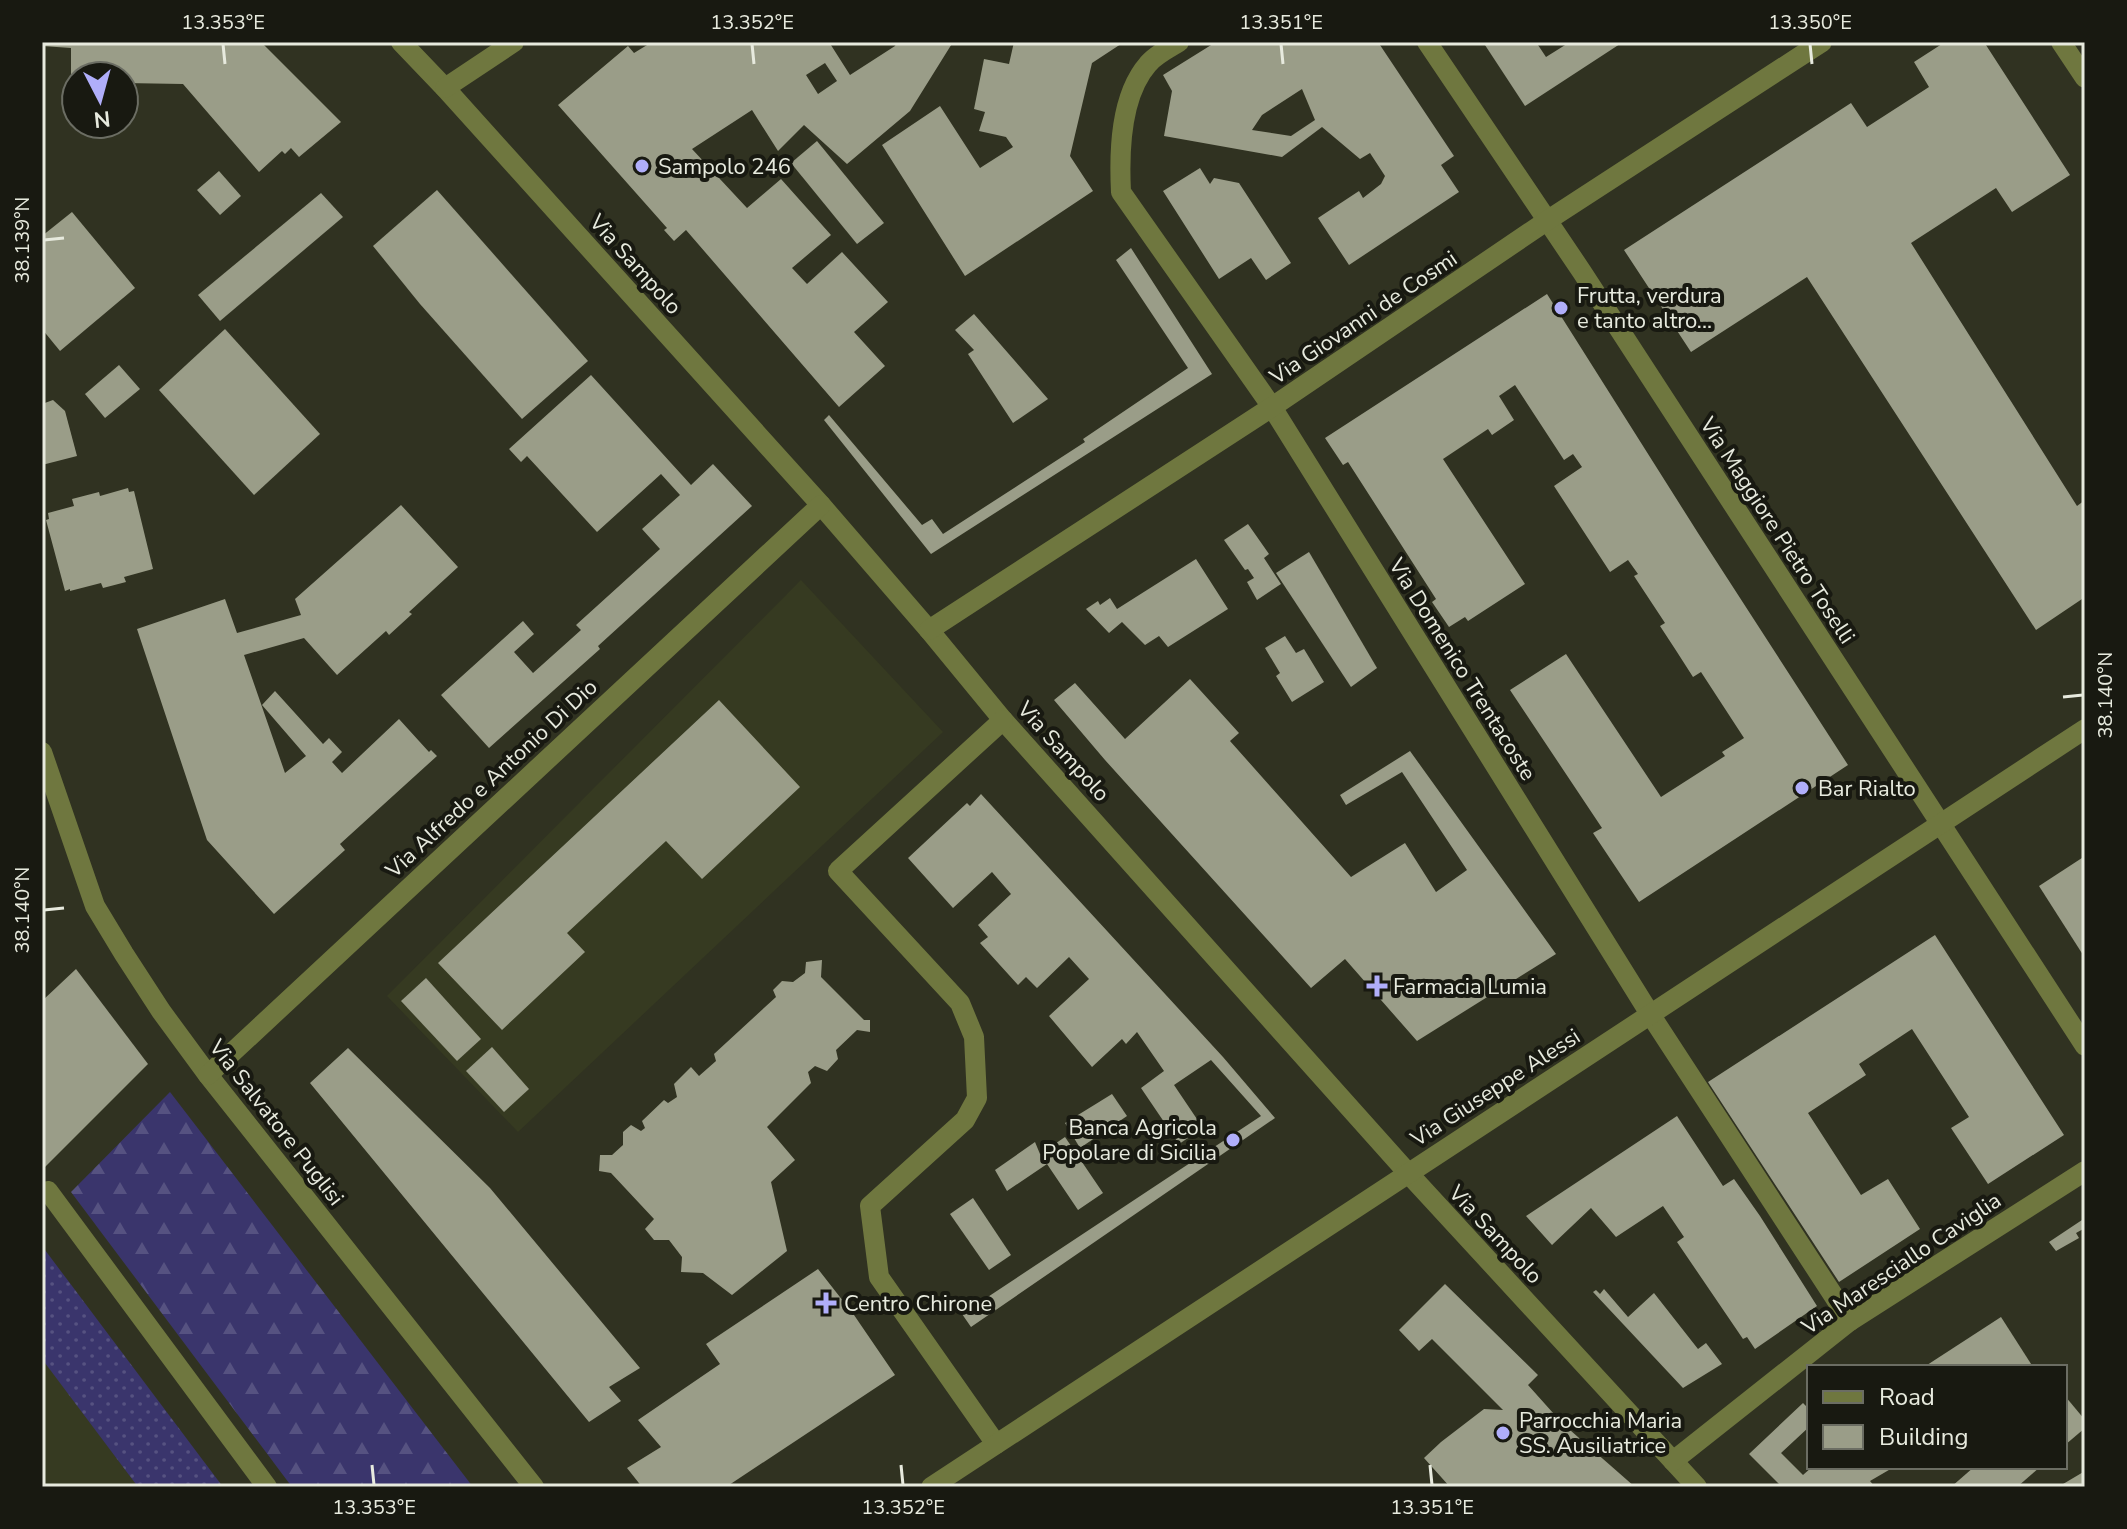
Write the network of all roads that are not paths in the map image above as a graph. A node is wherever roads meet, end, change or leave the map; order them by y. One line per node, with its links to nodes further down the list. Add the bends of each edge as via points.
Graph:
1 (401, 42): 8 (street, Via Sampolo)
2 (514, 42): 8 (street)
3 (1179, 42): 10 (street, Via Domenico Trentacoste, via 1149,61 1131,89 1119,156 1121,192)
4 (1427, 42): 9 (street, Via Maggiore Pietro Toselli)
5 (1822, 42): 9 (street, Via Giovanni de Cosmi)
6 (2061, 42): 7 (street)
7 (2085, 78)
8 (445, 88): 11 (street, Via Sampolo)
9 (1548, 220): 10 (street, Via Giovanni de Cosmi); 16 (street, Via Maggiore Pietro Toselli)
10 (1272, 407): 12 (street, Via Giovanni de Cosmi); 17 (street, Via Domenico Trentacoste)
11 (814, 511): 12 (street, Via Sampolo); 19 (street, Via Alfredo e Antonio Di Dio)
12 (929, 630): 13 (street, Via Sampolo)
13 (1003, 720): 21 (street, Via Sampolo); 24 (street, via 838,871 960,1003 974,1037 977,1098 965,1120 870,1206 879,1277)
14 (2085, 729): 16 (street, Via Giuseppe Alessi)
15 (42, 752): 19 (street, Via Salvatore Puglisi, via 95,906)
16 (1940, 824): 17 (street, Via Giuseppe Alessi); 18 (street, Via Maggiore Pietro Toselli)
17 (1650, 1014): 21 (street, Via Giuseppe Alessi); 23 (street, Via Domenico Trentacoste)
18 (2085, 1046)
19 (208, 1075): 28 (street, Via Salvatore Puglisi)
20 (2085, 1171): 23 (street, Via Maresciallo Caviglia)
21 (1408, 1173): 24 (street, Via Giuseppe Alessi); 25 (street, Via Sampolo)
22 (48, 1191): 27 (street)
23 (1850, 1321): 25 (street, Via Maresciallo Caviglia)
24 (996, 1444): 26 (street, Via Giuseppe Alessi)
25 (1673, 1461): 30 (street, Via Sampolo)
26 (960, 1479): 29 (street, Via Giuseppe Alessi)
27 (267, 1487)
28 (534, 1487)
29 (931, 1487)
30 (1697, 1487)

